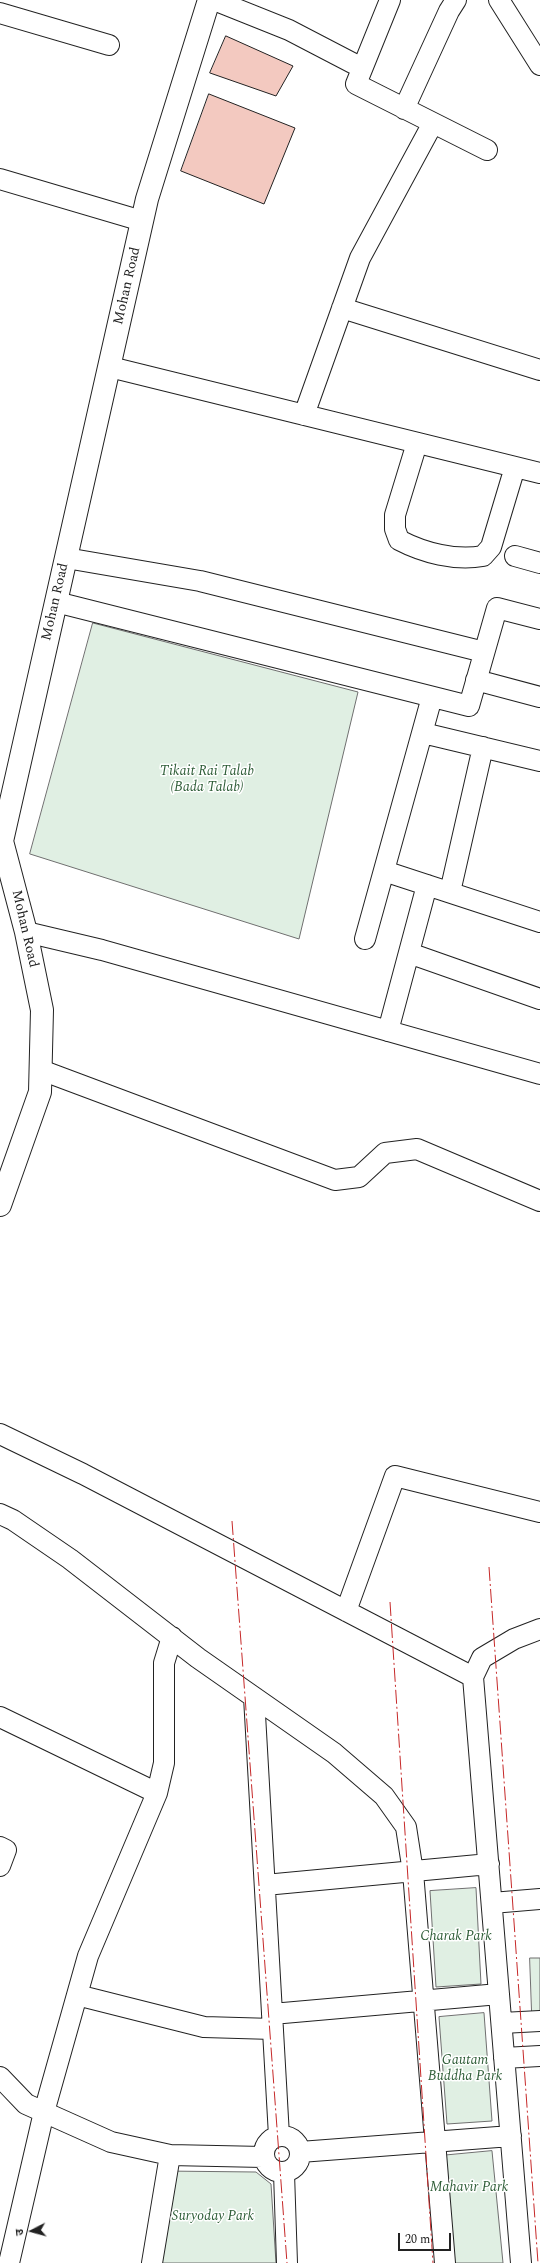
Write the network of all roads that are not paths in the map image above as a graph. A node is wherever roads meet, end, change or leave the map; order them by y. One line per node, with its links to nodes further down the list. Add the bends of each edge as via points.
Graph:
1 (209, 0): 14 (main road, Mohan Road)
2 (214, 0): 9 (street, via 289,30)
3 (390, 0): 9 (street)
4 (456, 0): 10 (street)
5 (499, 0): 8 (street)
6 (0, 13): 7 (street)
7 (109, 45)
8 (540, 65)
9 (362, 68): 10 (street, via 356,84)
10 (404, 109): 11 (street)
11 (433, 124): 12 (street); 15 (street, via 360,258)
12 (487, 150)
13 (0, 179): 14 (street)
14 (142, 221): 16 (main road, Mohan Road)
15 (342, 308): 17 (street); 18 (street)
16 (110, 367): 18 (street); 23 (main road, Mohan Road)
17 (540, 370)
18 (304, 415): 19 (street)
19 (417, 443): 20 (street); 20 (street, via 395,514 395,530 399,540 413,547 457,558 483,556 491,547)
20 (515, 467): 21 (street)
21 (540, 473)
22 (515, 556): 24 (street)
23 (66, 558): 25 (main road, Mohan Road); 27 (street, via 200,581)
24 (540, 563)
25 (56, 602): 29 (street); 34 (main road, Mohan Road)
26 (540, 619): 27 (street, via 497,608)
27 (484, 652): 28 (street)
28 (476, 680): 29 (street, via 469,706); 30 (street)
29 (432, 697): 31 (street)
30 (540, 697)
31 (422, 733): 32 (street); 35 (street)
32 (483, 747): 33 (street); 37 (street)
33 (540, 761)
34 (1, 841): 39 (main road, Mohan Road)
35 (384, 871): 36 (street); 40 (street)
36 (428, 885): 37 (street); 41 (street)
37 (450, 892): 38 (street)
38 (540, 922)
39 (26, 932): 43 (street, via 102,950); 44 (main road, Mohan Road, via 42,1010)
40 (365, 939)
41 (409, 953): 42 (street); 43 (street)
42 (540, 999)
43 (388, 1031): 45 (street)
44 (41, 1070): 46 (street, via 335,1180 359,1177 385,1153 417,1150); 47 (main road, Mohan Road, via 40,1092)
45 (540, 1074)
46 (540, 1201)
47 (0, 1205)
48 (0, 1434): 51 (street, via 83,1474)
49 (540, 1512): 51 (street, via 396,1476)
50 (0, 1514): 53 (street, via 70,1559)
51 (346, 1611): 54 (street)
52 (540, 1629): 54 (street, via 514,1639 482,1658)
53 (172, 1638): 55 (street); 57 (street, via 164,1663 164,1763)
54 (473, 1678): 59 (street)
55 (254, 1696): 61 (street, via 334,1753 384,1796 406,1827); 62 (street)
56 (0, 1717): 57 (street)
57 (157, 1793): 66 (street, via 88,1956)
58 (0, 1847): 60 (street, via 6,1850)
59 (489, 1864): 61 (street); 64 (street)
60 (0, 1866)
61 (413, 1872): 62 (street); 67 (street)
62 (265, 1885): 69 (street)
63 (540, 1899): 64 (street)
64 (492, 1903): 65 (street)
65 (499, 1994): 67 (street); 70 (street)
66 (77, 1995): 69 (street, via 204,2027); 74 (street)
67 (423, 2001): 69 (street); 77 (street)
68 (540, 2021): 70 (street)
69 (273, 2022): 75 (street)
70 (502, 2023): 72 (street)
71 (540, 2056): 72 (street)
72 (504, 2058): 76 (street)
73 (0, 2077): 74 (street, via 26,2104)
74 (44, 2112): 79 (street, via 111,2142); 82 (street)
75 (279, 2136): 78 (street, via 293,2140); 80 (street, via 267,2143)
76 (510, 2136): 77 (street); 86 (street)
77 (434, 2142): 78 (street); 85 (street)
78 (300, 2152): 81 (street, via 296,2166)
79 (170, 2155): 80 (street); 83 (street)
80 (263, 2157): 81 (street, via 270,2169)
81 (284, 2173): 84 (street)
82 (9, 2263)
83 (152, 2263)
84 (287, 2263)
85 (445, 2263)
86 (521, 2263)

